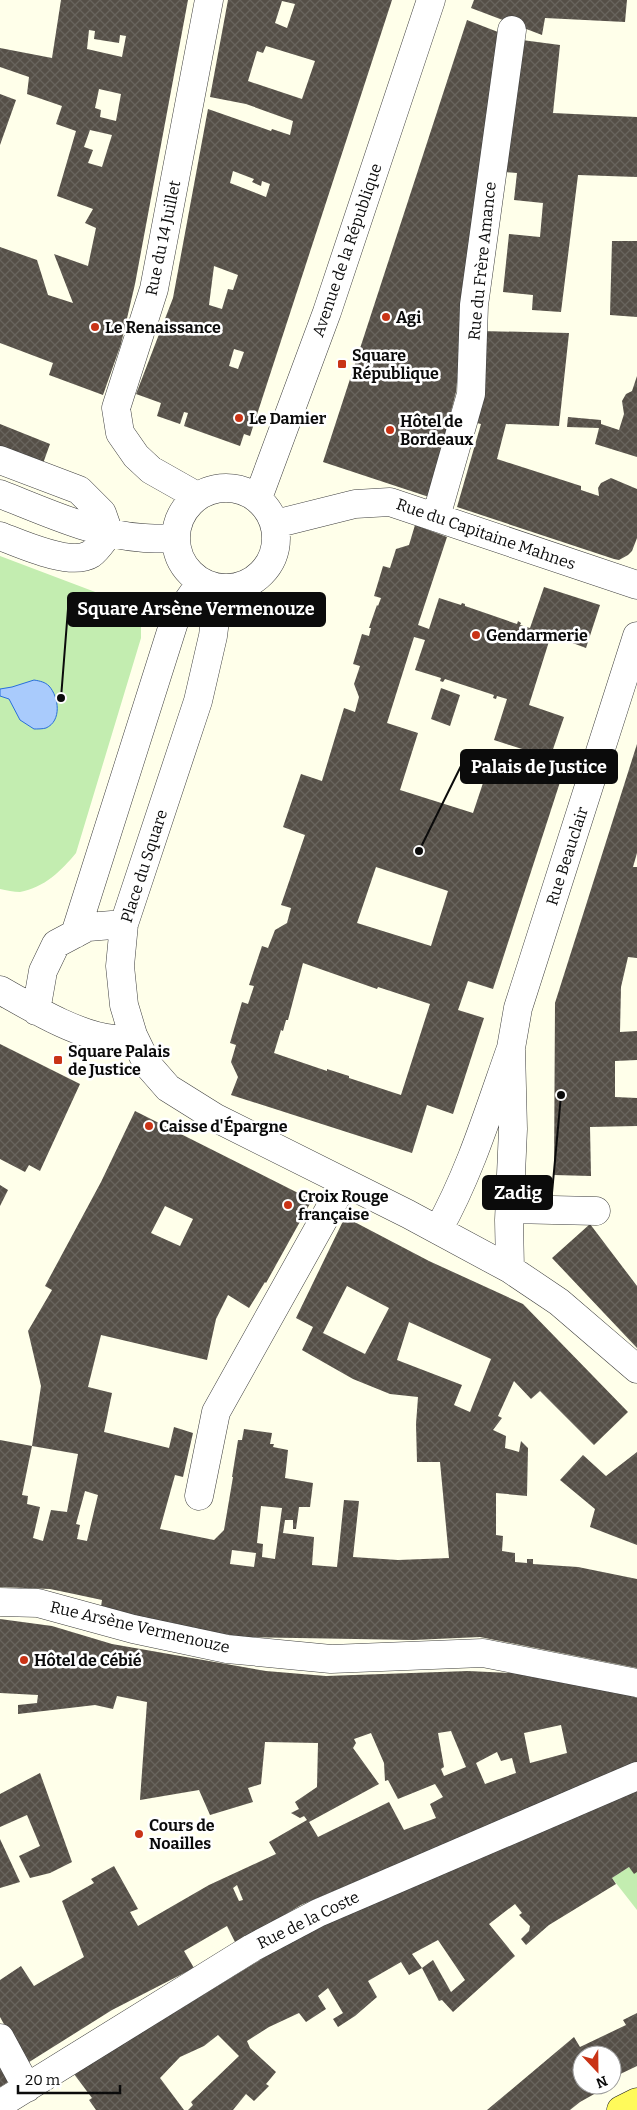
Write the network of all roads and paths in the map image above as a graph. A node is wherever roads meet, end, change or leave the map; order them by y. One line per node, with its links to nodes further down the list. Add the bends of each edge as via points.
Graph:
1 (209, 0): 6 (street, Rue du 14 Juillet, via 154,289 116,408 120,433 136,456 151,470)
2 (431, 0): 7 (street, Avenue de la République, via 327,312)
3 (512, 30): 8 (street, Rue du Frère Amance, via 474,305 471,394)
4 (0, 460): 10 (street, via 79,490 102,513)
5 (0, 494): 10 (street)
6 (197, 496): 7 (street, via 212,489 228,487 244,490); 12 (street, via 181,514)
7 (258, 498): 9 (street)
8 (436, 517): 9 (street, Rue du Capitaine Mahnes, via 390,502 355,504); 14 (street, Rue du Capitaine Mahnes)
9 (275, 524): 13 (street, via 277,541 273,557 264,571 251,582 235,588)
10 (109, 533): 11 (street, via 90,554 70,558 55,557); 12 (street)
11 (0, 536)
12 (175, 538): 13 (street, via 177,551 190,574)
13 (210, 585): 16 (street, Place du Square, via 213,636 198,701); 17 (street, via 175,619)
14 (637, 585)
15 (637, 636): 21 (street, Rue Beauclair, via 518,1008)
16 (124, 924): 17 (street, via 88,927); 20 (street, Place du Square, via 120,966 124,1005)
17 (76, 934): 19 (street, via 56,944 43,971)
18 (0, 990): 19 (street)
19 (36, 1011): 20 (street, via 78,1030 116,1040)
20 (133, 1035): 22 (street, Place du Square, via 147,1064 168,1088 216,1118)
21 (511, 1048): 23 (street, Rue Beauclair, via 513,1129); 25 (street, Rue Beauclair, via 469,1166)
22 (344, 1183): 25 (street, Place du Square); 28 (street, via 216,1412)
23 (510, 1209): 24 (street); 26 (street, Rue Beauclair)
24 (596, 1211)
25 (438, 1230): 26 (street, Place du Square)
26 (510, 1269): 27 (street, Place du Square, via 559,1302)
27 (637, 1369)
28 (199, 1496)
29 (0, 1602): 30 (street, Rue Arsène Vermenouze, via 38,1604 132,1629 227,1649 332,1658 483,1653)
30 (637, 1683)
31 (637, 1776): 33 (street, Rue de la Coste, via 318,1912 252,1948)
32 (0, 2038): 33 (street)
33 (27, 2088): 35 (street, Rue de la Coste)
34 (637, 2102): 36 (main road)
35 (0, 2104)
36 (621, 2110)

